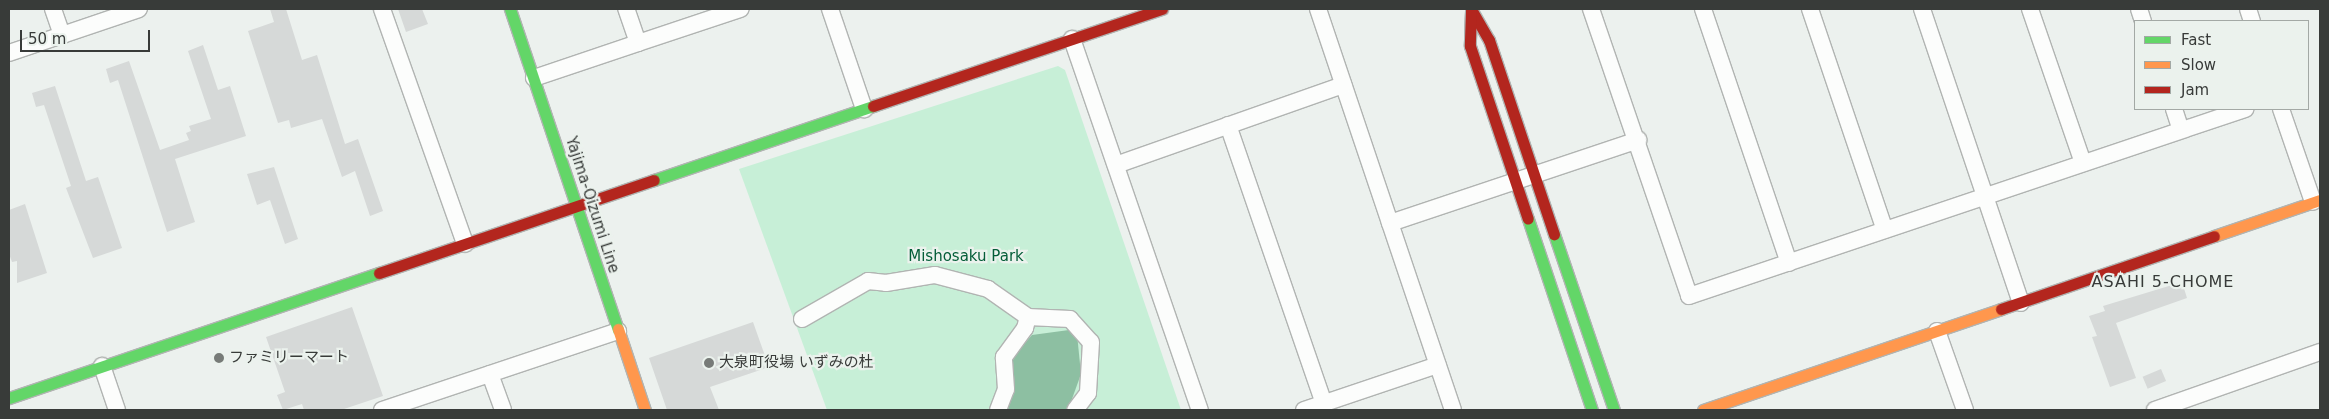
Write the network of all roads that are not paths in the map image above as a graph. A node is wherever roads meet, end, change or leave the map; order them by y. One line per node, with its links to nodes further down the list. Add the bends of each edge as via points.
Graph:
1 (53, 9): 16 (street)
2 (139, 9): 16 (street)
3 (382, 9): 38 (street)
4 (510, 9): 20 (street, Yajima-Oizumi Line)
5 (626, 9): 18 (street)
6 (740, 9): 18 (street)
7 (830, 9): 22 (street)
8 (1318, 9): 21 (street)
9 (1591, 9): 28 (street)
10 (1703, 9): 39 (street)
11 (1810, 9): 37 (street)
12 (1922, 9): 33 (street)
13 (2030, 9): 29 (street)
14 (1153, 10): 17 (street)
15 (1471, 10): 31 (street, via 1489,40); 32 (street, via 1470,46)
16 (62, 35): 19 (street)
17 (1072, 39): 22 (street); 30 (street)
18 (638, 43): 20 (street)
19 (9, 53)
20 (534, 78): 35 (street, Yajima-Oizumi Line)
21 (1343, 85): 26 (street); 36 (street)
22 (864, 109): 35 (street)
23 (2174, 110): 27 (street)
24 (2242, 110): 27 (street)
25 (2281, 110): 34 (street)
26 (1228, 125): 30 (street); 50 (street)
27 (2182, 130): 29 (street)
28 (1638, 140): 31 (street); 39 (street, via 1689,296)
29 (2083, 163): 33 (street)
30 (1116, 165): 58 (street)
31 (1534, 175): 32 (street); 62 (street)
32 (1514, 182): 36 (street); 61 (street)
33 (1985, 196): 37 (street); 40 (street)
34 (2316, 201): 40 (street)
35 (576, 204): 38 (street); 43 (street, Yajima-Oizumi Line)
36 (1390, 223): 46 (street)
37 (1885, 230): 39 (street)
38 (465, 244): 47 (street)
39 (1789, 262)
40 (2021, 303): 44 (street)
41 (1028, 317): 42 (street, via 988,289 935,275 886,283 868,281); 56 (street, via 1025,328 1004,357 1006,390); 57 (street, via 1070,319 1091,342 1088,393)
42 (802, 319)
43 (618, 331): 48 (street); 55 (street, Yajima-Oizumi Line)
44 (1937, 331): 51 (street); 64 (street)
45 (2320, 352): 65 (street)
46 (1438, 365): 50 (street); 60 (street)
47 (102, 366): 49 (street); 52 (street)
48 (490, 374): 53 (street); 54 (street)
49 (9, 398)
50 (1324, 404): 59 (street)
51 (1733, 406): 63 (street)
52 (117, 410)
53 (386, 410)
54 (503, 410)
55 (645, 410)
56 (998, 410)
57 (1075, 410)
58 (1200, 410)
59 (1304, 410)
60 (1453, 410)
61 (1592, 410)
62 (1614, 410)
63 (1703, 410)
64 (1965, 410)
65 (2156, 410)

